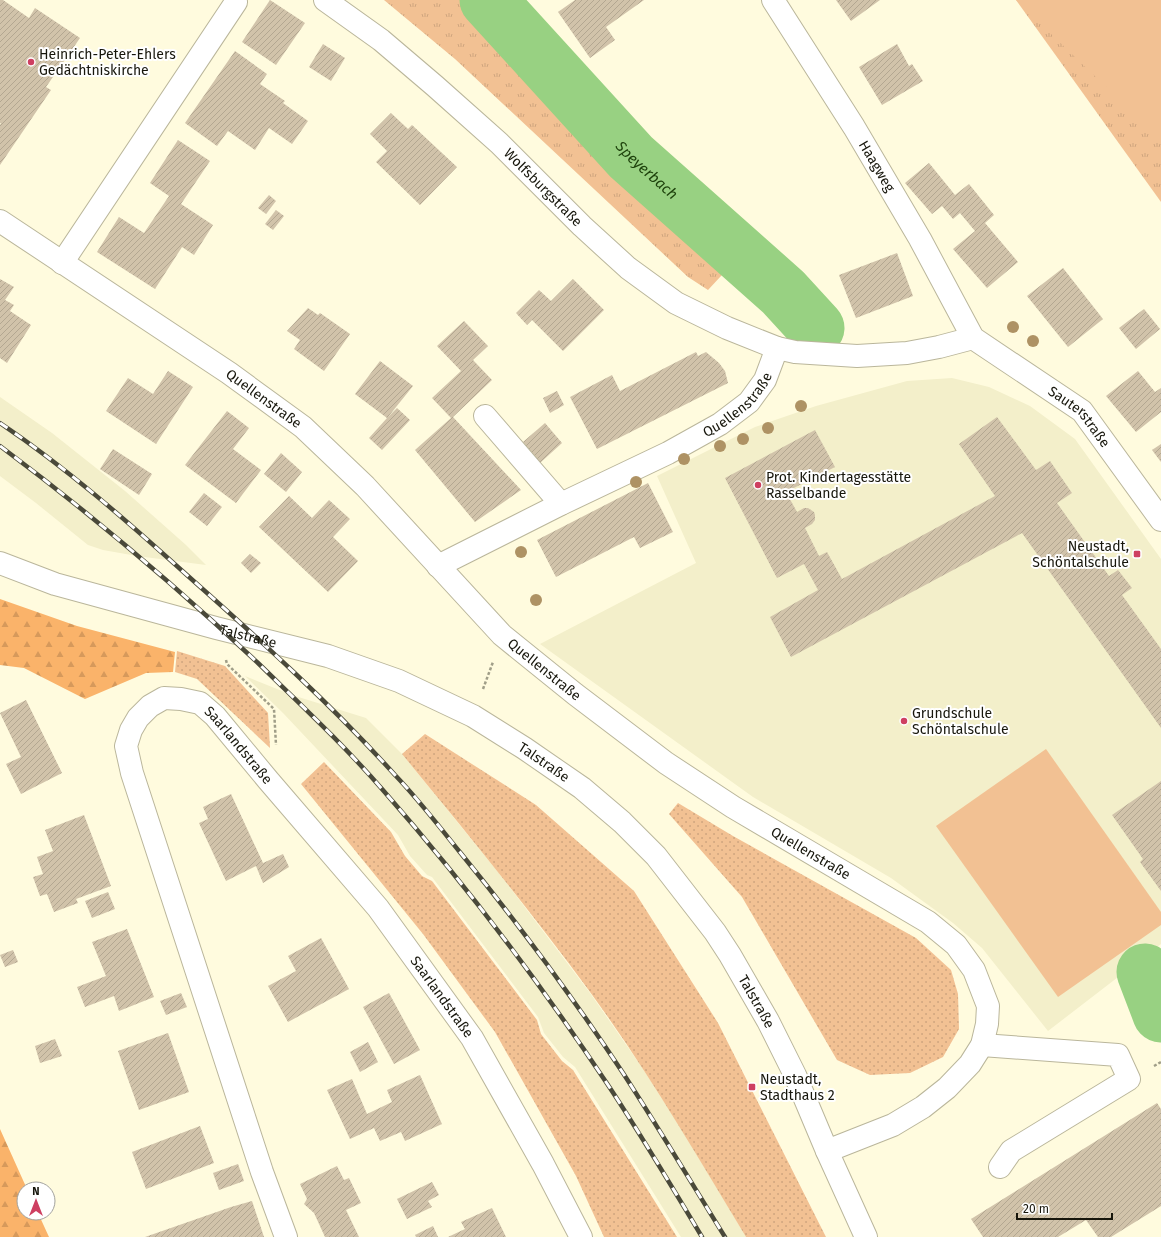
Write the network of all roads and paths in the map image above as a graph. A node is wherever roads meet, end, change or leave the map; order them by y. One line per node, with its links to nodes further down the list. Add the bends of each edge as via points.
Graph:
1 (325, 0): 7 (street, Wolfsburgstraße, via 381,40 435,86 499,143 628,268 676,303 727,328)
2 (773, 0): 6 (street, Haagweg, via 854,127 920,239)
3 (236, 2): 5 (street)
4 (0, 221): 5 (street, Quellenstraße)
5 (62, 263): 12 (street, Quellenstraße, via 229,373 304,428 365,486)
6 (973, 338): 7 (street, via 907,353 857,356 795,352); 10 (street, Sauterstraße, via 1082,411)
7 (777, 348): 9 (street, Quellenstraße, via 765,380 748,402 720,424 668,454)
8 (485, 416): 9 (street)
9 (561, 504): 12 (street, Quellenstraße)
10 (1161, 520)
11 (0, 563): 15 (street, Talstraße, via 55,584 328,656 399,681)
12 (438, 566): 13 (street, Quellenstraße)
13 (502, 636): 15 (path); 17 (street, Quellenstraße, via 666,763 733,807 928,922 956,945 974,970 988,1006)
14 (244, 681): 16 (path, via 274,709)
15 (473, 716): 18 (street, Talstraße, via 582,788 622,822 656,856 714,932 748,986 795,1075)
16 (276, 744)
17 (982, 1045): 18 (street, Quellenstraße, via 970,1064 947,1088 923,1107 893,1125); 19 (street, via 1118,1055 1129,1079 1011,1151)
18 (827, 1151): 22 (street, Talstraße)
19 (1000, 1167)
20 (286, 1237): 21 (street, Saarlandstraße, via 262,1172 132,773 126,746 130,730 150,706 164,698 200,703 215,716 378,908 472,1038)
21 (581, 1237)
22 (866, 1237)

